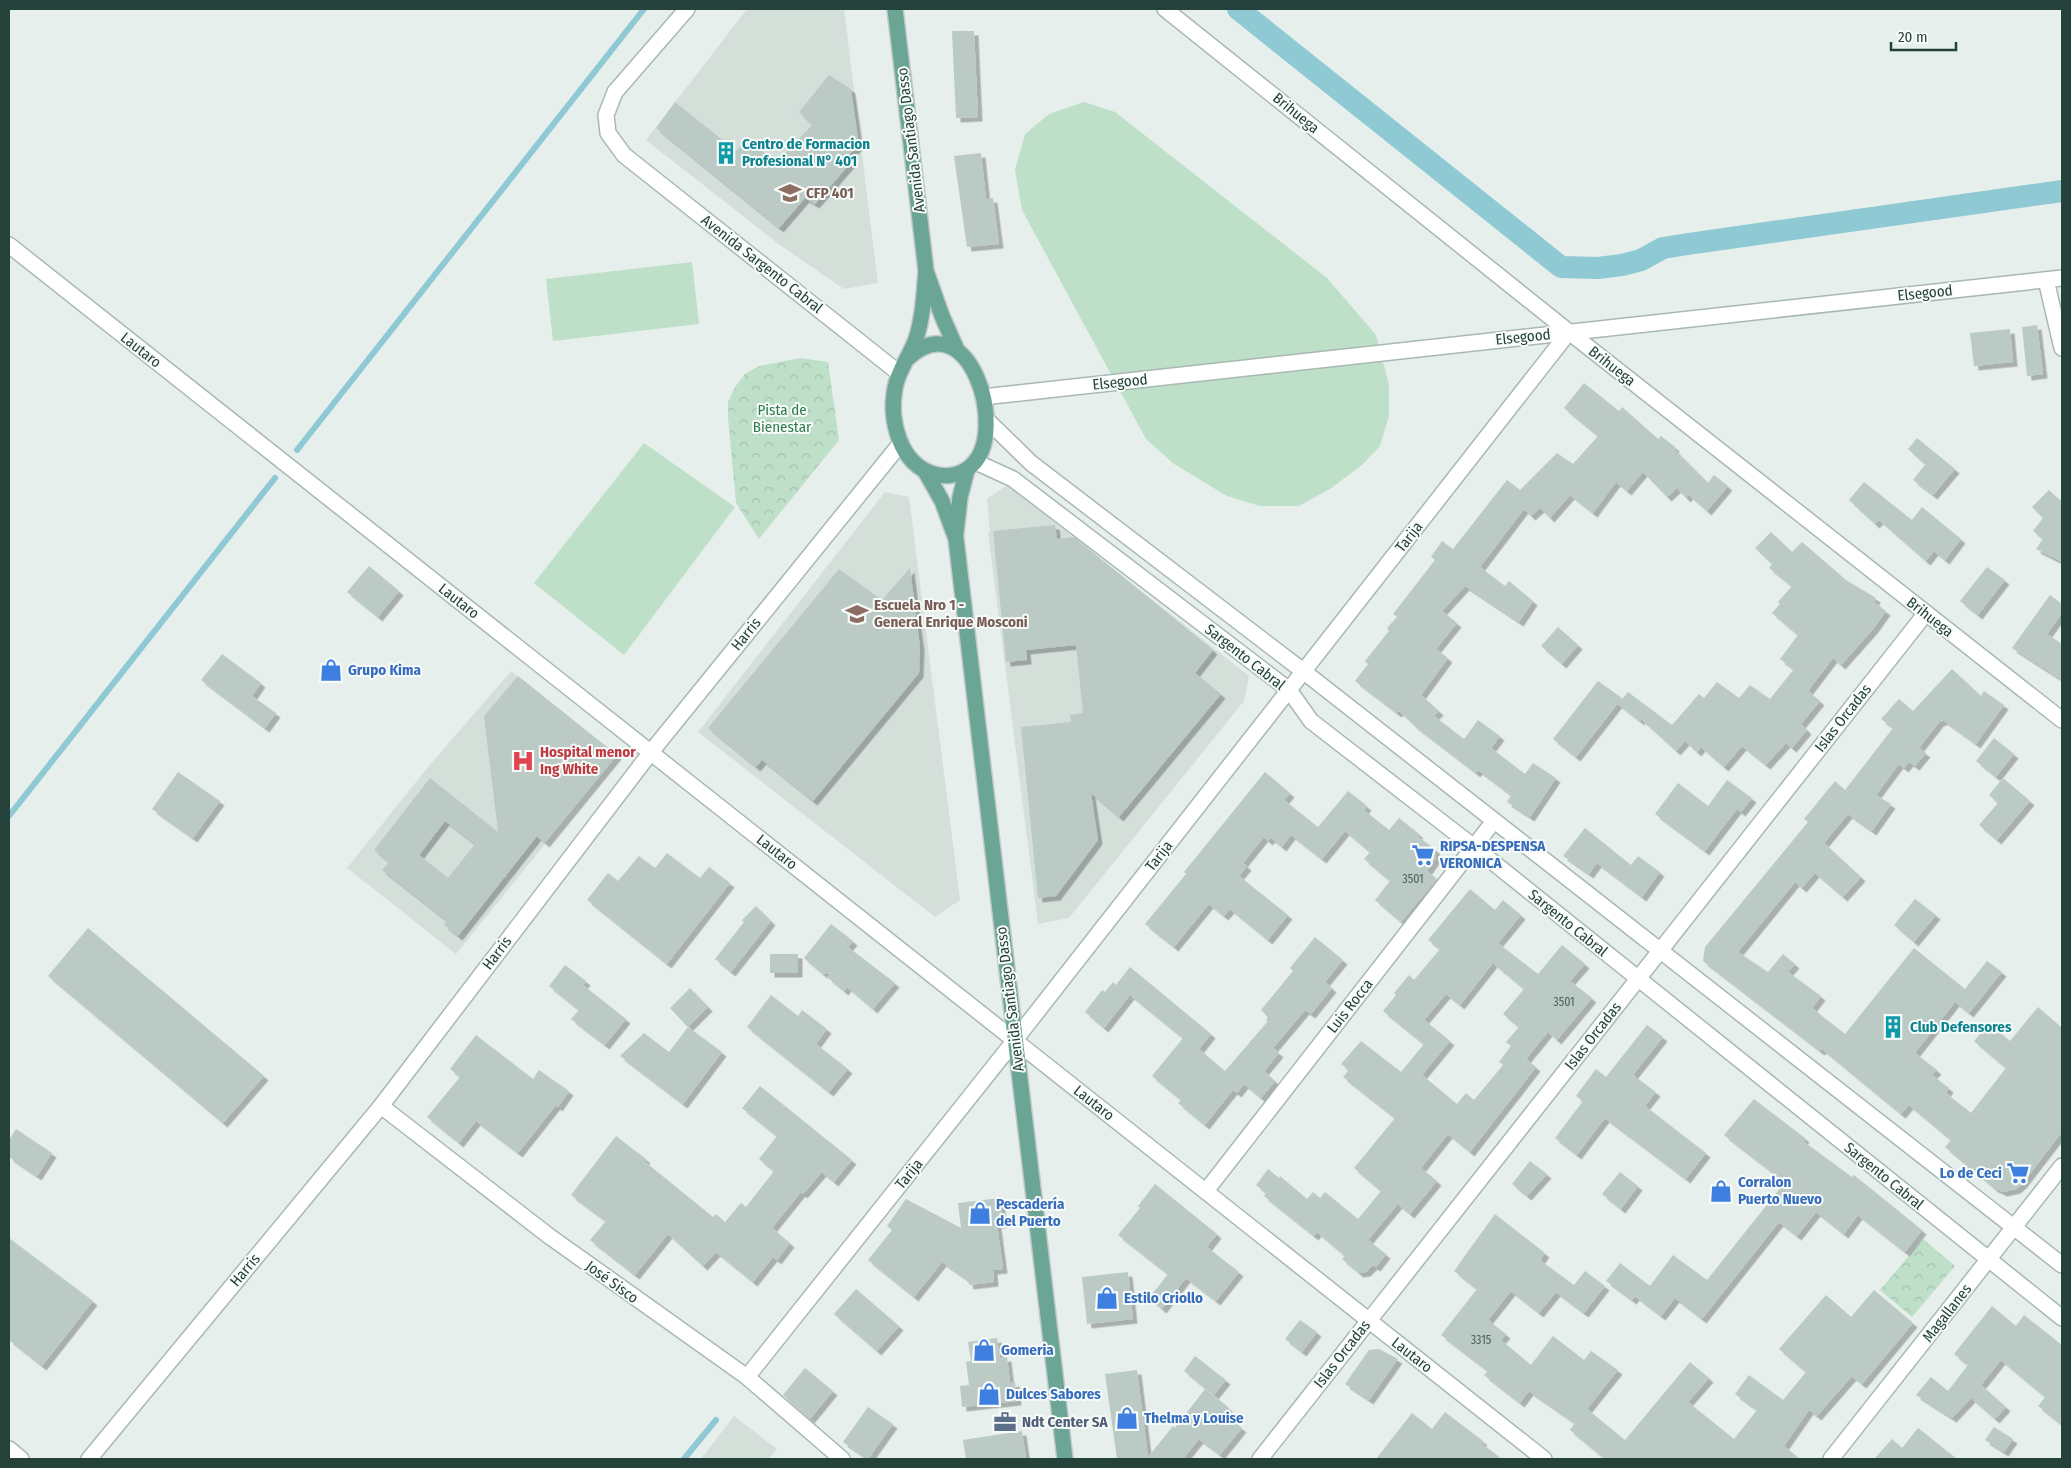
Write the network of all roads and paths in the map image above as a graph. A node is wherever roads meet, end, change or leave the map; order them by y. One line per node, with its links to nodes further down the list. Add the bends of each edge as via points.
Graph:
1 (687, 9): 11 (street, Avenida Sargento Cabral, via 615,92 606,115 608,133 624,155)
2 (895, 9): 5 (main road, Avenida Santiago Dasso)
3 (1165, 9): 8 (street, Brihuega)
4 (9, 245): 22 (street, Lautaro)
5 (926, 272): 10 (main road, Avenida Santiago Dasso); 11 (main road, Avenida Santiago Dasso, via 921,319)
6 (2062, 278): 7 (street, Elsegood)
7 (2046, 280): 8 (street, Elsegood); 9 (street)
8 (1568, 332): 12 (street, Elsegood); 18 (street, Brihuega); 19 (street, Tarija)
9 (2062, 348)
10 (957, 350): 11 (main road, via 944,345 930,345 917,350); 12 (main road, Avenida Santiago Dasso, via 974,371)
11 (903, 366): 14 (main road, Avenida Santiago Dasso, via 895,387 894,407)
12 (983, 398): 13 (main road, Avenida Santiago Dasso)
13 (986, 419): 15 (main road, Avenida Santiago Dasso, via 981,451); 19 (street, Sargento Cabral, via 1031,463)
14 (901, 443): 16 (main road, Avenida Santiago Dasso, via 906,453); 22 (street, Harris)
15 (972, 466): 16 (main road, Avenida Santiago Dasso, via 956,475 945,476); 17 (main road, Avenida Santiago Dasso, via 960,498); 20 (street, Sargento Cabral, via 1013,479)
16 (925, 470): 17 (main road, Avenida Santiago Dasso, via 942,501)
17 (956, 539): 27 (main road, Avenida Santiago Dasso)
18 (1926, 613): 21 (street, Brihuega); 25 (street, Islas Orcadas)
19 (1303, 671): 20 (street, Tarija); 23 (street, Sargento Cabral)
20 (1289, 690): 24 (street, Sargento Cabral, via 1311,721); 27 (street, Tarija)
21 (2062, 720)
22 (651, 752): 27 (street, Lautaro); 28 (street, Harris)
23 (1494, 821): 24 (street, Luis Rocca); 25 (street, Sargento Cabral)
24 (1474, 847): 26 (street, Sargento Cabral); 30 (street, Luis Rocca)
25 (1660, 951): 26 (street, Islas Orcadas); 31 (street, Sargento Cabral)
26 (1638, 978): 32 (street, Sargento Cabral); 35 (street, Islas Orcadas)
27 (1015, 1040): 30 (street, Lautaro); 36 (street, Tarija); 41 (main road, Avenida Santiago Dasso)
28 (381, 1106): 36 (street, José Sisco, via 549,1236); 39 (street, Harris)
29 (2062, 1166): 31 (street, Magallanes)
30 (1206, 1191): 35 (street, Lautaro)
31 (2015, 1227): 32 (street, Magallanes); 33 (street, Sargento Cabral)
32 (1989, 1260): 34 (street, Sargento Cabral); 44 (street, Magallanes)
33 (2062, 1265)
34 (2062, 1318)
35 (1369, 1320): 42 (street, Islas Orcadas); 43 (street, Lautaro)
36 (747, 1377): 40 (street, José Sisco)
37 (9, 1450): 38 (street)
38 (21, 1459)
39 (89, 1459)
40 (842, 1459)
41 (1065, 1459)
42 (1260, 1459)
43 (1544, 1459)
44 (1831, 1459)

